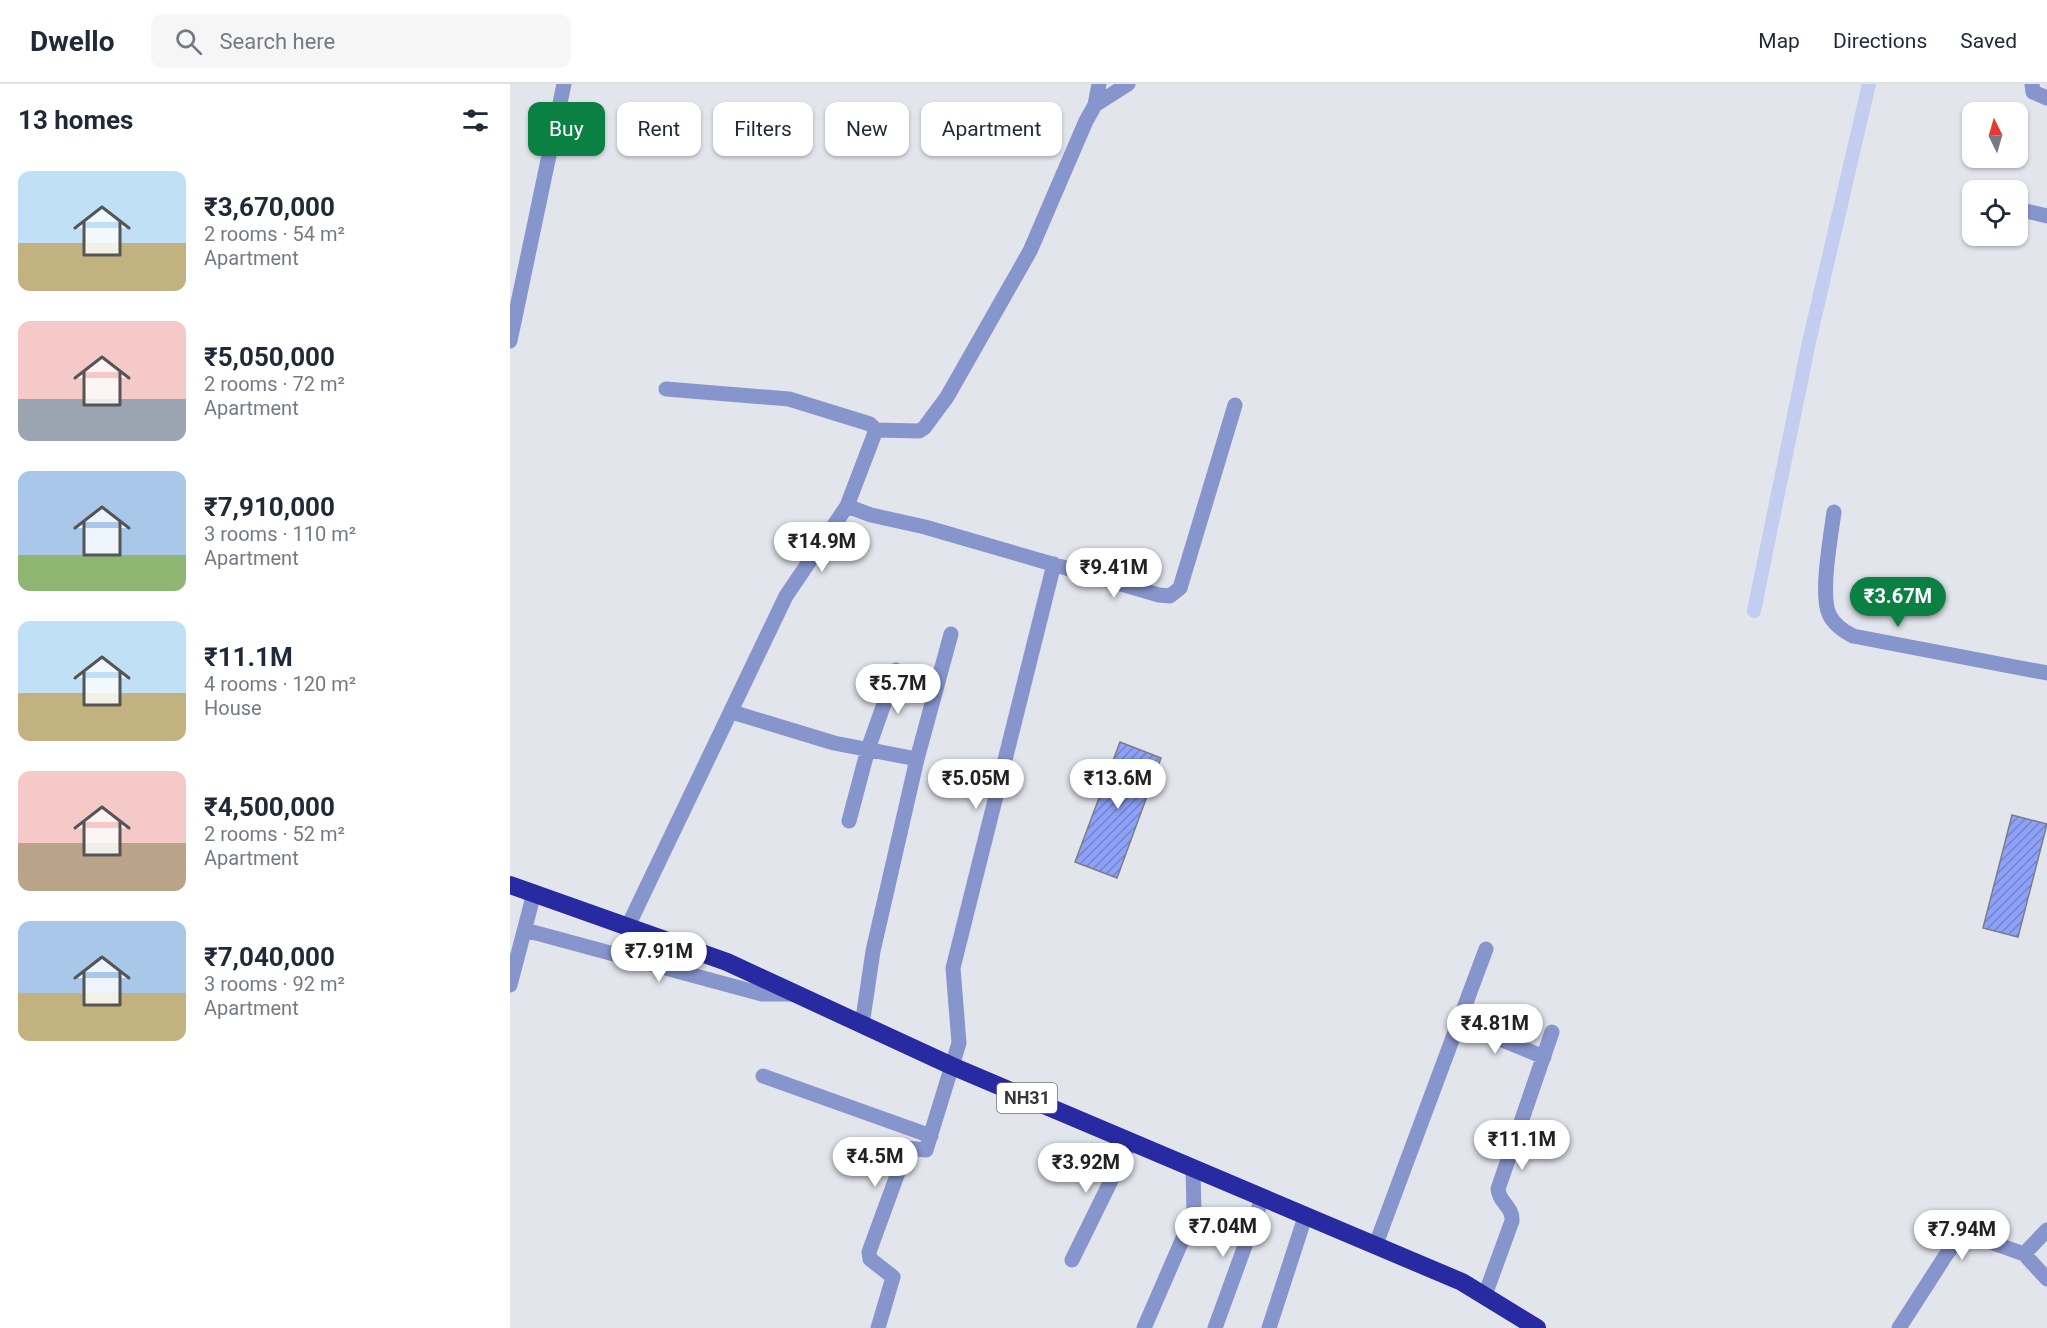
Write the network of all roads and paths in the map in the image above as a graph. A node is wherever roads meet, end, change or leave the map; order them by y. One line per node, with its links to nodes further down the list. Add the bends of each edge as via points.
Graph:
1 (564, 84): 9 (street)
2 (1099, 84): 6 (street)
3 (1128, 84): 6 (street)
4 (2032, 84): 5 (street, via 2033,92)
5 (2047, 99)
6 (1095, 105): 12 (street, via 1030,251 947,397 919,431)
7 (2028, 211): 8 (street)
8 (2047, 216)
9 (510, 341)
10 (666, 389): 12 (street, via 789,399 870,423)
11 (1235, 405): 15 (street, via 1176,593 1159,596)
12 (876, 430): 13 (street)
13 (847, 506): 15 (street); 19 (street, via 786,596)
14 (1834, 512): 18 (street, via 1827,569 1828,611 1844,632)
15 (1054, 564): 34 (street, via 953,968 959,1043)
16 (951, 634): 21 (street)
17 (896, 670): 20 (street)
18 (2047, 673)
19 (732, 712): 20 (street); 25 (street)
20 (868, 749): 21 (street); 22 (street)
21 (917, 759): 31 (street, via 867,979)
22 (849, 821)
23 (510, 885): 24 (highway, NH31)
24 (534, 893): 25 (highway, NH31); 26 (street)
25 (627, 926): 29 (highway, NH31, via 727,962)
26 (525, 930): 28 (street); 29 (street, via 762,994)
27 (1486, 949): 30 (street)
28 (510, 985)
29 (796, 994): 31 (highway, NH31)
30 (1458, 1022): 33 (street); 42 (street)
31 (862, 1025): 34 (highway, NH31)
32 (1552, 1032): 33 (street)
33 (1544, 1056): 46 (street, via 1498,1189 1511,1210 1512,1221)
34 (952, 1066): 36 (street); 37 (highway, NH31)
35 (764, 1076): 36 (street)
36 (931, 1136): 47 (street, via 925,1151 907,1148 869,1252 870,1259 894,1277)
37 (1130, 1142): 38 (highway, NH31); 44 (street)
38 (1193, 1168): 39 (highway, NH31); 48 (street, via 1194,1213)
39 (1262, 1199): 40 (highway, NH31); 49 (street)
40 (1305, 1217): 42 (highway, NH31); 50 (street)
41 (2047, 1230): 43 (street)
42 (1376, 1244): 46 (highway, NH31)
43 (2024, 1254): 45 (street); 52 (street, via 1972,1237 1955,1243)
44 (1071, 1260)
45 (2047, 1279)
46 (1485, 1295): 51 (highway, NH31)
47 (878, 1328)
48 (1144, 1328)
49 (1215, 1328)
50 (1269, 1328)
51 (1537, 1328)
52 (1899, 1328)

